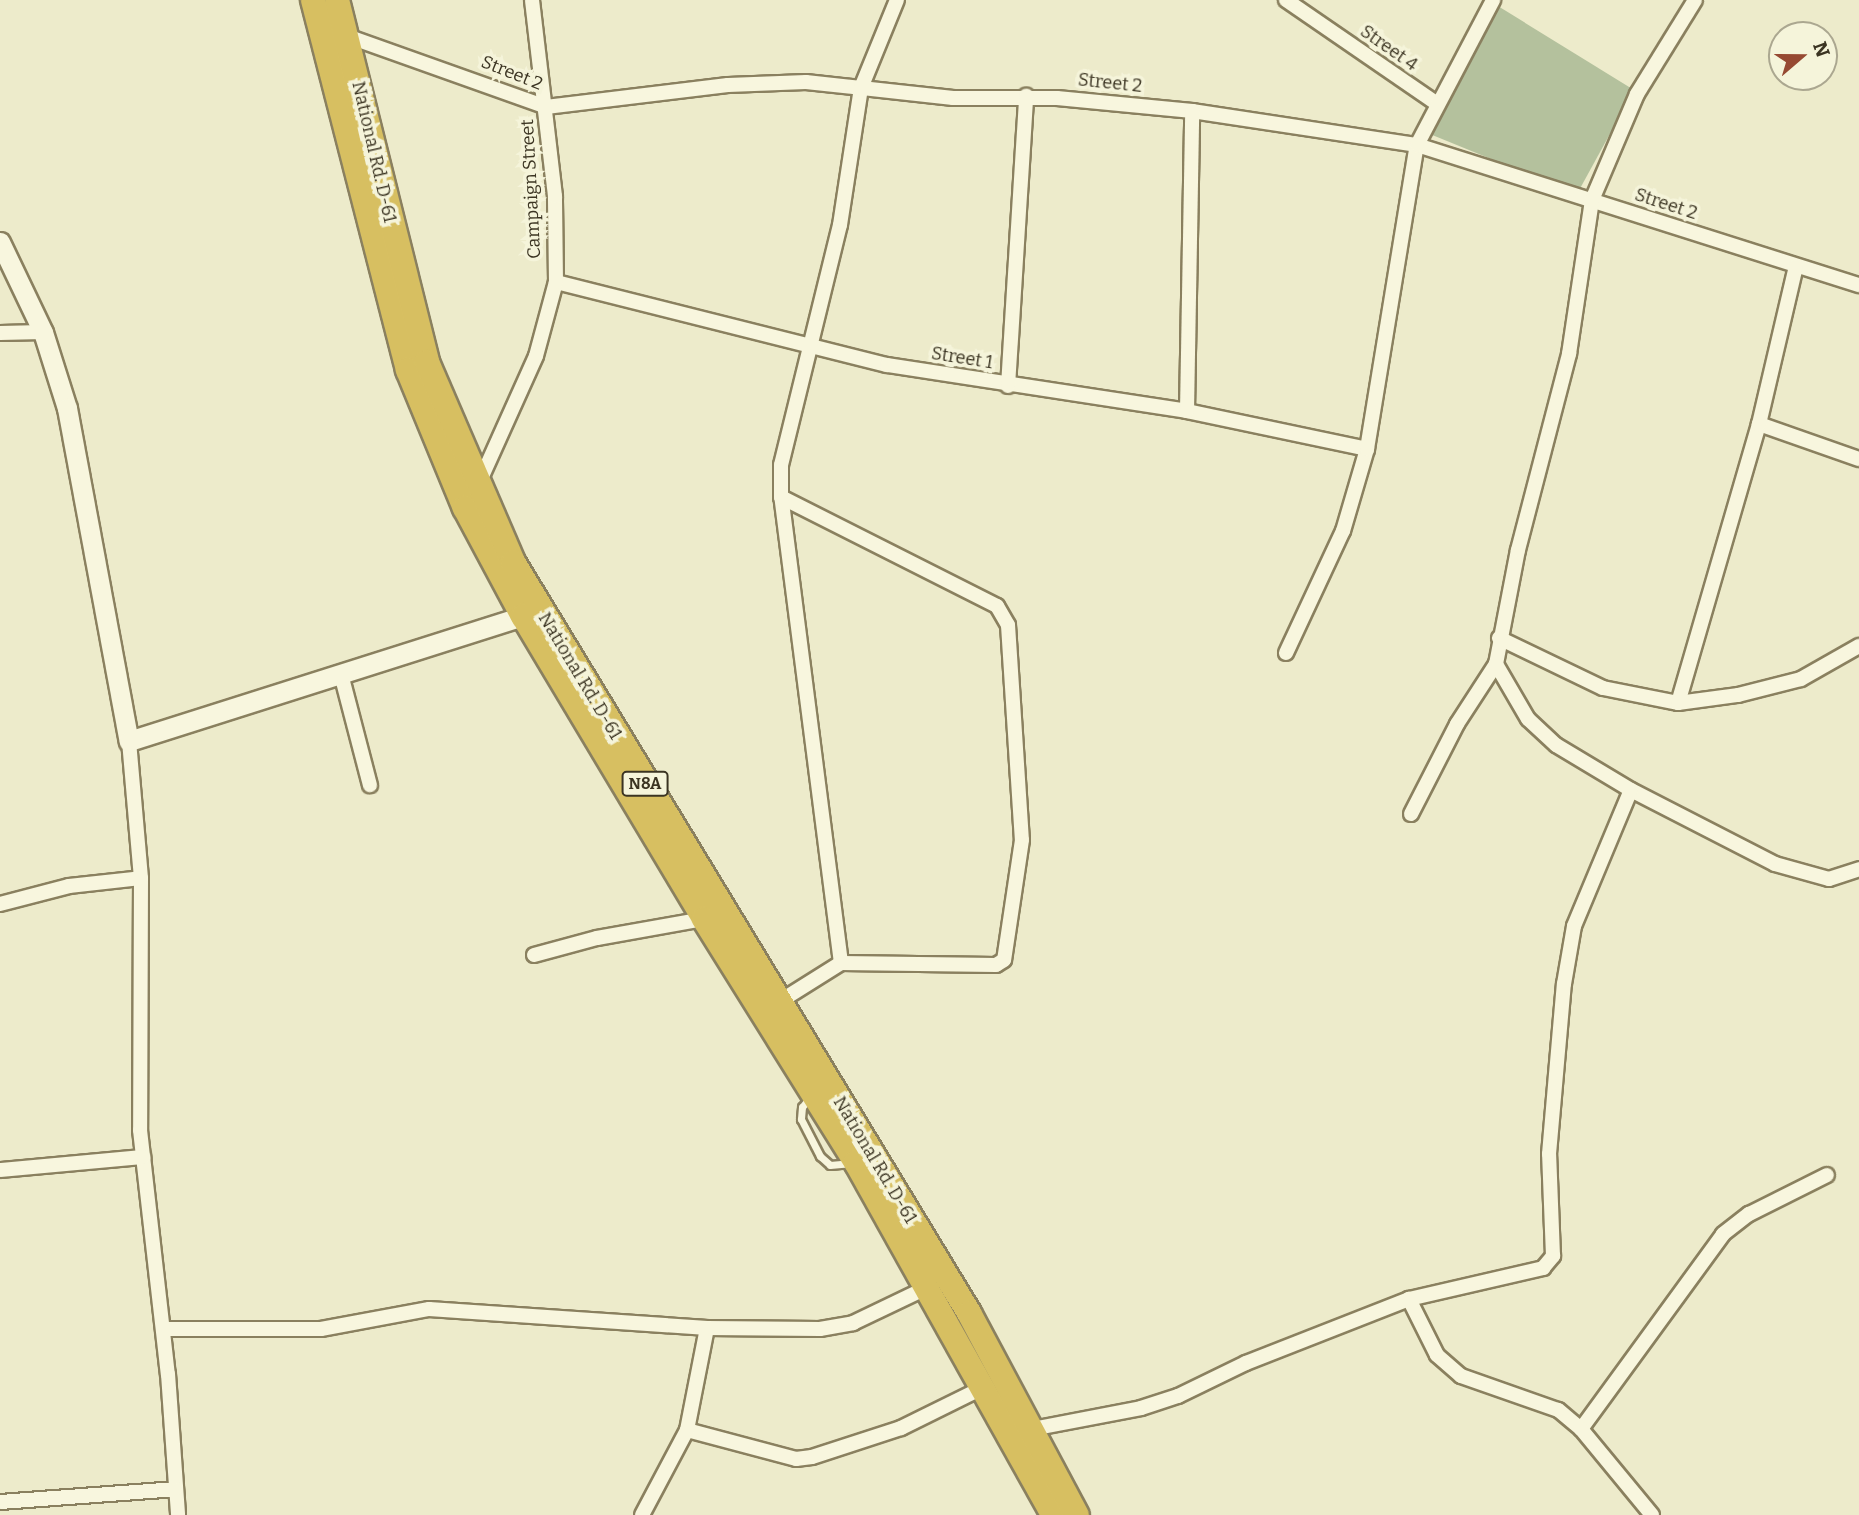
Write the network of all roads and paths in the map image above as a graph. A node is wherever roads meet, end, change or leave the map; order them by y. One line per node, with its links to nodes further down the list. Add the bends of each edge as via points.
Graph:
1 (313, 0): 29 (highway, National Rd. D-61 / N8A, via 408,370)
2 (337, 0): 8 (highway, National Rd. D-61 / N8A)
3 (532, 0): 12 (street, Campaign Street)
4 (897, 0): 9 (street)
5 (1286, 0): 11 (street, Street 4)
6 (1493, 0): 11 (street)
7 (1695, 0): 15 (street, via 1637,94)
8 (347, 36): 12 (street, Street 2); 29 (highway, National Rd. D-61 / N8A, via 400,270)
9 (862, 88): 10 (street, Street 2, via 953,98); 12 (street, Street 2, via 806,82 728,85); 22 (street, via 841,225)
10 (1026, 96): 13 (street, Street 2); 23 (street)
11 (1436, 103): 14 (street)
12 (546, 107): 18 (street, Campaign Street, via 555,196)
13 (1192, 111): 14 (street, Street 2); 24 (street)
14 (1416, 145): 15 (street, Street 2); 26 (street)
15 (1591, 200): 17 (street, Street 2); 31 (street, via 1569,354)
16 (0, 242): 20 (street)
17 (1796, 266): 19 (street, Street 2); 25 (street)
18 (556, 282): 22 (street, Street 1); 29 (street, Campaign Street, via 536,356)
19 (1859, 285)
20 (43, 332): 21 (street); 37 (street, via 67,408)
21 (0, 333)
22 (812, 347): 23 (street, Street 1); 28 (street, via 780,465)
23 (1009, 386): 24 (street, Street 1)
24 (1187, 411): 26 (street, Street 1)
25 (1759, 424): 27 (street); 36 (street)
26 (1367, 449): 33 (street, via 1343,531)
27 (1859, 459)
28 (781, 497): 46 (street); 46 (street, via 997,606 1008,625 1022,830 1004,960 996,965)
29 (471, 498): 30 (highway, National Rd. D-61 / N8A)
30 (531, 613): 35 (street); 44 (highway, National Rd. D-61 / N8A); 47 (highway, National Rd. D-61 / N8A)
31 (1499, 638): 34 (street); 36 (street, via 1603,688)
32 (1859, 646): 36 (street, via 1801,678 1738,695)
33 (1286, 653)
34 (1496, 664): 39 (street, via 1537,728 1556,745); 40 (street, via 1457,724)
35 (341, 674): 37 (street); 38 (street)
36 (1678, 703)
37 (129, 740): 42 (street)
38 (370, 785)
39 (1631, 790): 41 (street, via 1775,864 1829,879); 52 (street, via 1574,926 1564,985 1549,1154 1553,1256 1543,1268)
40 (1410, 814)
41 (1859, 869)
42 (141, 878): 43 (street, via 69,887); 48 (street)
43 (0, 904)
44 (704, 919): 45 (street, via 597,938); 47 (highway, National Rd. D-61 / N8A)
45 (534, 955)
46 (842, 963): 47 (street)
47 (770, 1007): 51 (highway, National Rd. D-61 / N8A, via 813,1094); 56 (highway, National Rd. D-61 / N8A, via 969,1313)
48 (143, 1157): 49 (street); 54 (street)
49 (0, 1170)
50 (1827, 1175): 57 (street, via 1749,1213 1723,1234)
51 (928, 1287): 53 (street, via 840,1326); 55 (highway, National Rd. D-61 / N8A)
52 (1409, 1299): 56 (street, via 1246,1363 1178,1396 1141,1408); 57 (street, via 1437,1355 1461,1376 1558,1410)
53 (707, 1328): 54 (street, via 417,1310 385,1319 283,1332); 58 (street)
54 (164, 1329): 59 (street)
55 (984, 1387): 58 (street, via 901,1428 796,1460); 63 (highway, National Rd. D-61 / N8A)
56 (1032, 1429): 64 (highway, National Rd. D-61 / N8A)
57 (1581, 1429): 65 (street)
58 (687, 1430): 62 (street)
59 (176, 1489): 60 (street); 61 (street)
60 (0, 1502)
61 (178, 1515)
62 (642, 1515)
63 (1053, 1515)
64 (1077, 1515)
65 (1652, 1515)

